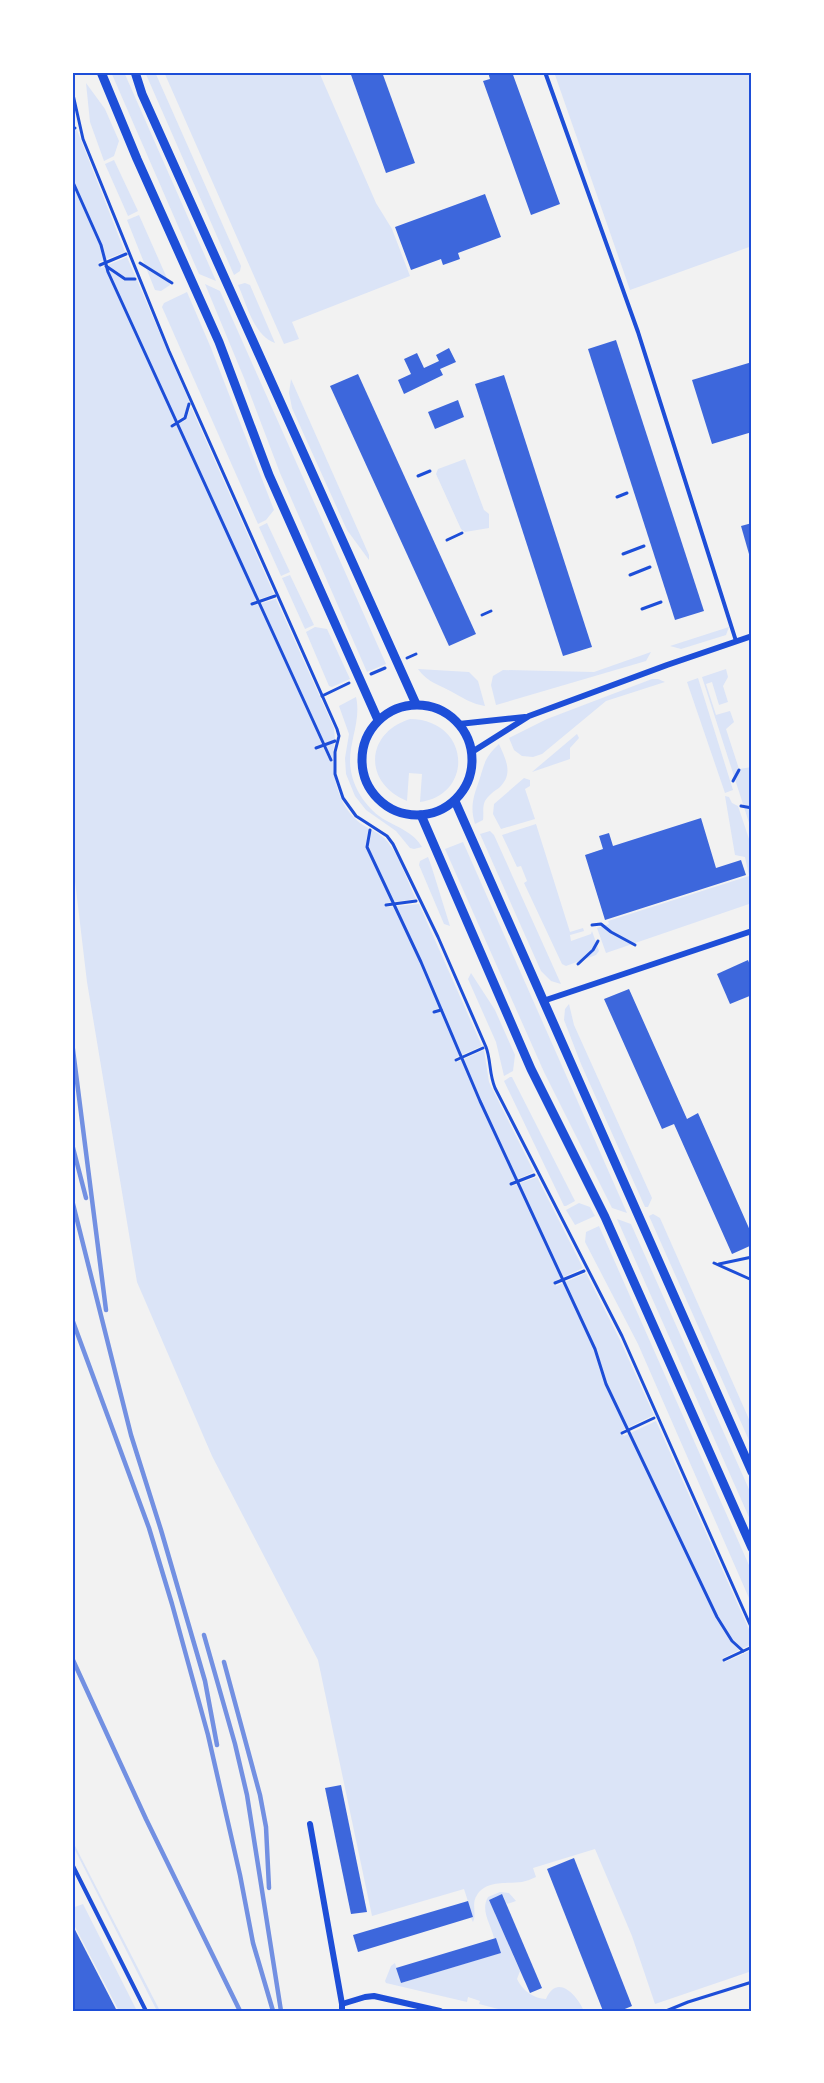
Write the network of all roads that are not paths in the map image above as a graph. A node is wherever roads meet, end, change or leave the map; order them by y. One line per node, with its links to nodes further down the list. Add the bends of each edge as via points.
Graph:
1 (101, 72): 8 (street, via 219,342 269,475)
2 (135, 72): 6 (street)
3 (545, 72): 5 (lane, via 636,326)
4 (752, 636): 5 (street)
5 (736, 641): 7 (street)
6 (416, 704): 8 (street, via 402,706); 9 (street, via 432,706)
7 (529, 716): 9 (street); 10 (street)
8 (378, 720): 12 (street, via 362,749 365,781 392,810)
9 (459, 724): 10 (street)
10 (472, 752): 11 (street, via 470,778)
11 (455, 801): 12 (street); 14 (street)
12 (421, 815): 16 (street, via 531,1069 606,1217)
13 (752, 931): 14 (street)
14 (543, 1001): 15 (street)
15 (752, 1472)
16 (752, 1548)
17 (310, 1824): 19 (street)
18 (72, 1864): 20 (lane)
19 (342, 2007): 21 (street, via 374,1996)
20 (146, 2011)
21 (440, 2011)

